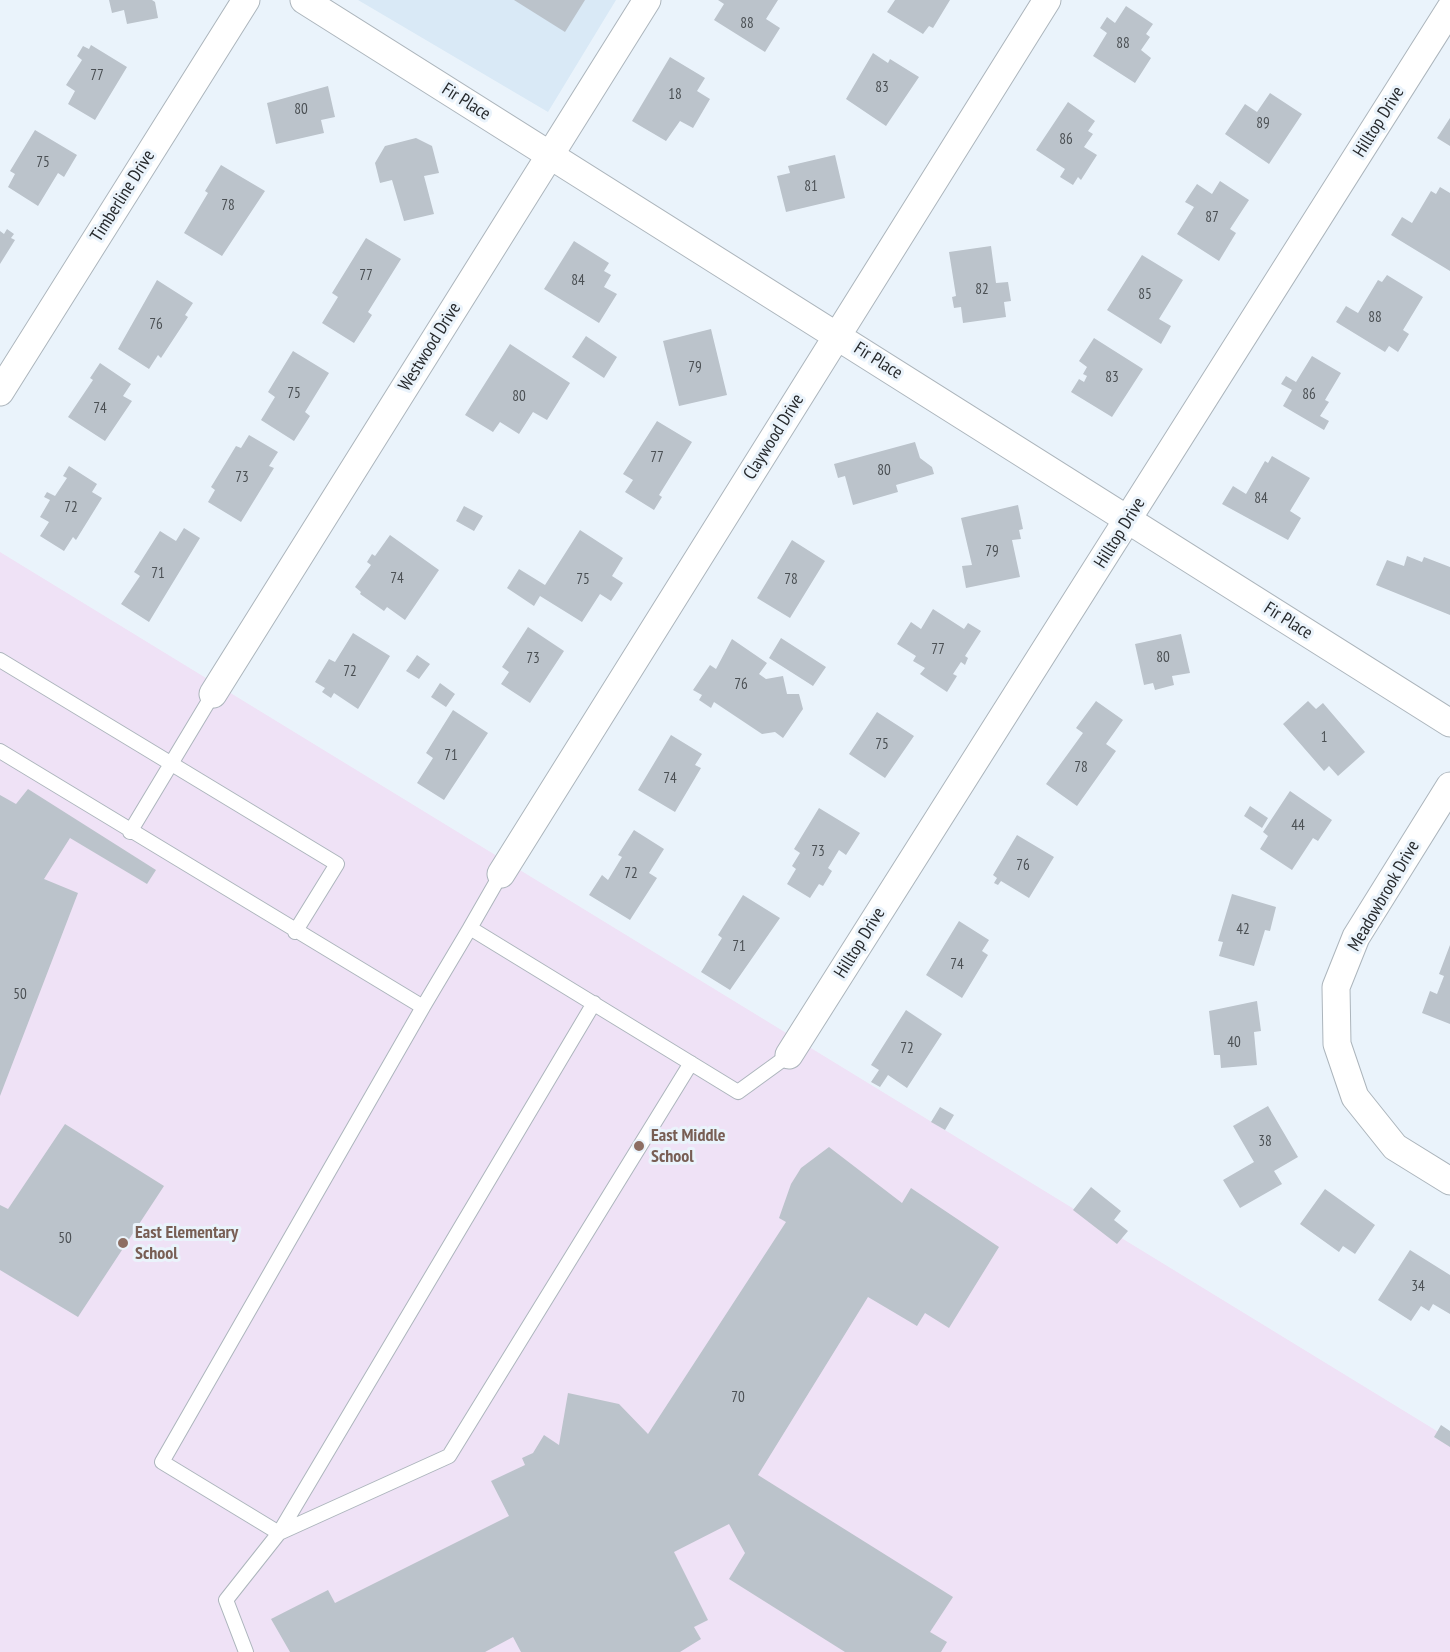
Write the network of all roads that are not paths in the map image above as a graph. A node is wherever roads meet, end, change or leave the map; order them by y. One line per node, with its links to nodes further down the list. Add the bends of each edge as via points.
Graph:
1 (246, 0): 8 (street, Timberline Drive)
2 (304, 0): 6 (street, Fir Place)
3 (647, 0): 6 (street, Westwood Drive)
4 (1047, 0): 7 (street, Claywood Drive)
5 (1450, 9): 9 (street, Hilltop Drive)
6 (550, 154): 7 (street, Fir Place); 11 (street, Westwood Drive)
7 (837, 335): 9 (street, Fir Place); 17 (street, Claywood Drive)
8 (0, 392)
9 (1128, 520): 12 (street, Fir Place); 22 (street, Hilltop Drive)
10 (0, 660): 14 (lane)
11 (213, 694): 14 (lane)
12 (1450, 723)
13 (0, 751): 16 (lane)
14 (173, 763): 16 (lane); 19 (lane, via 337,864)
15 (1450, 786): 24 (street, Meadowbrook Drive, via 1356,937 1336,987 1337,1044 1355,1097 1395,1147)
16 (130, 832): 19 (lane)
17 (501, 874): 18 (lane)
18 (470, 928): 20 (lane); 21 (lane)
19 (295, 932): 21 (lane)
20 (594, 1003): 23 (lane); 25 (lane)
21 (423, 1007): 25 (lane, via 162,1462)
22 (789, 1055): 23 (lane, via 738,1092)
23 (691, 1063): 25 (lane, via 449,1456)
24 (1450, 1181)
25 (279, 1533): 26 (lane, via 226,1600)
26 (246, 1652)

